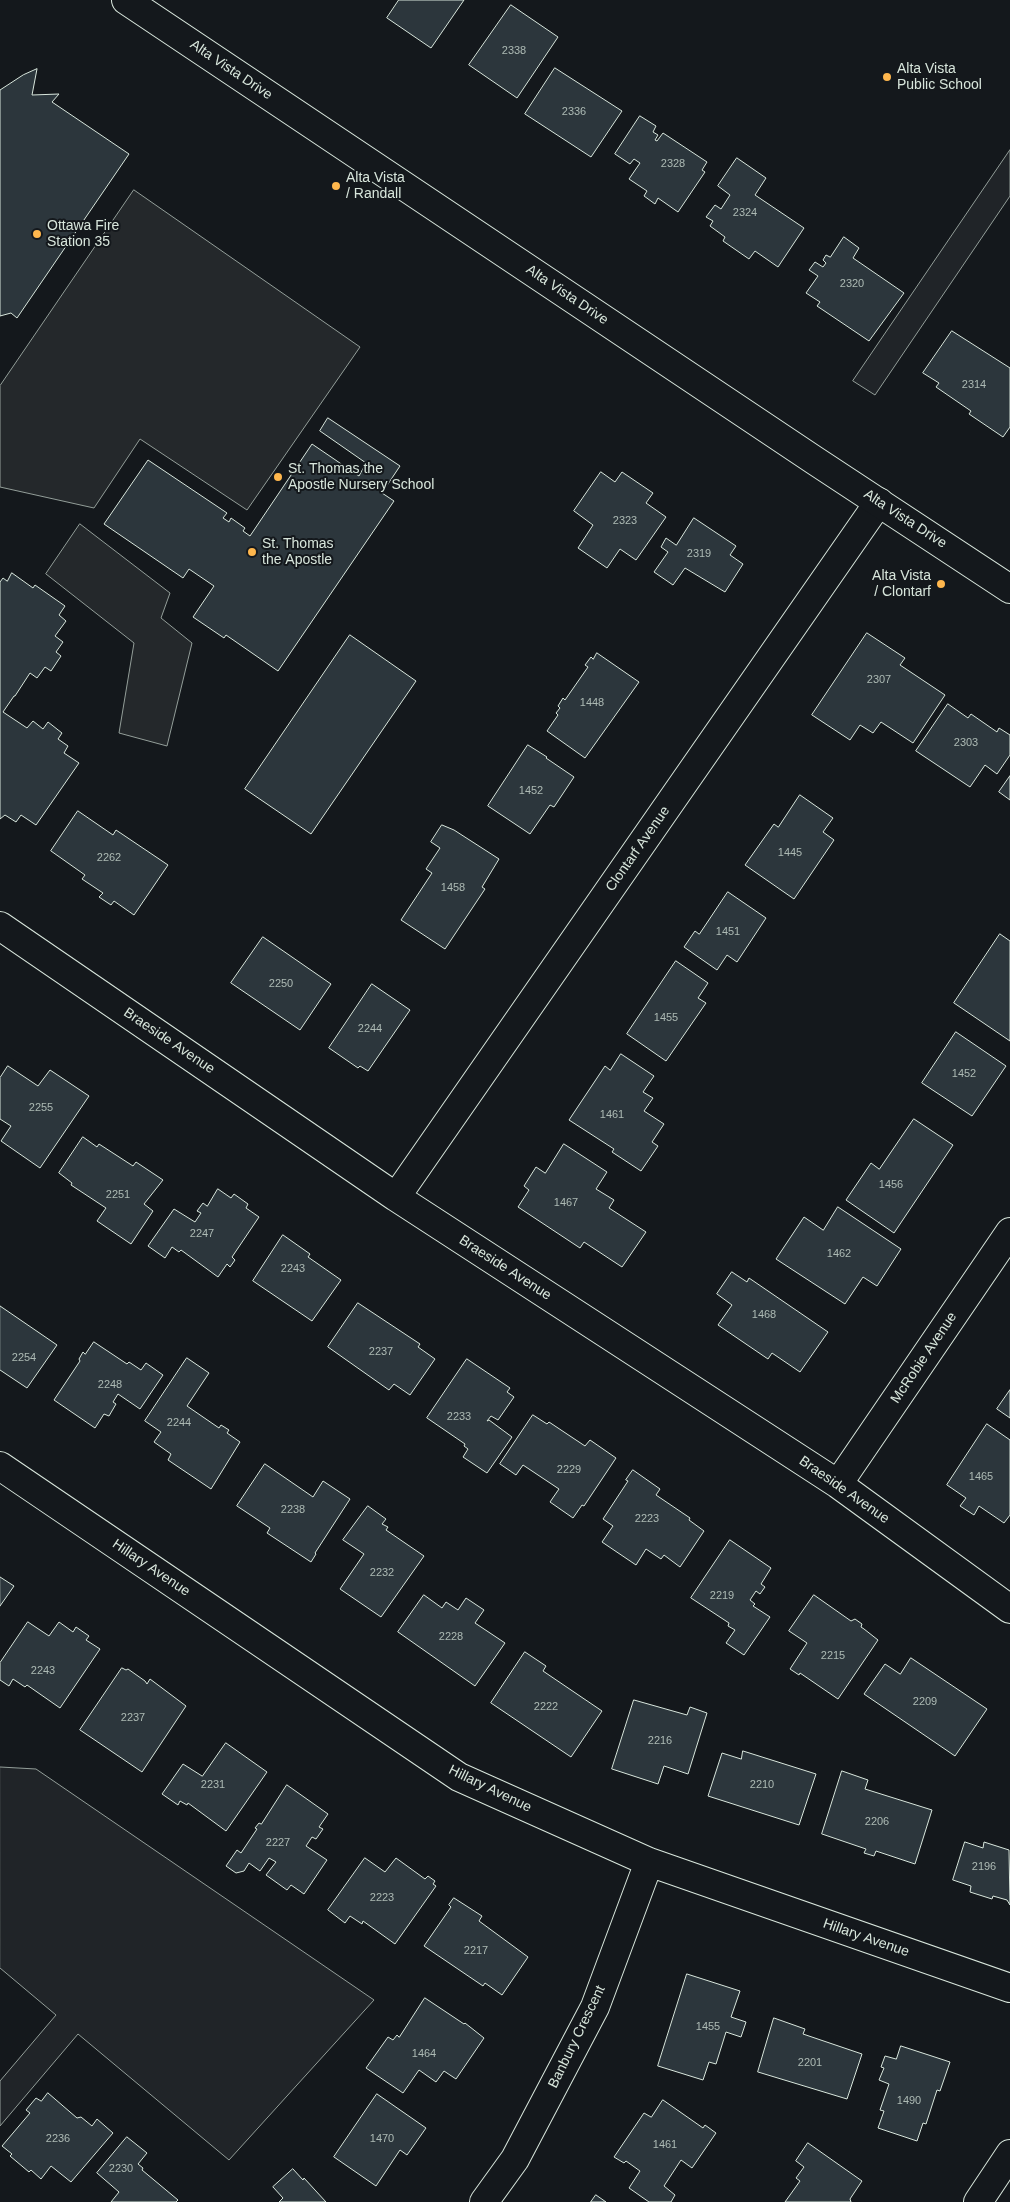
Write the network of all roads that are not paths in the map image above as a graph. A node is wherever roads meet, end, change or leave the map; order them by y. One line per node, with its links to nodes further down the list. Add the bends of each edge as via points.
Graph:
1 (126, 0): 2 (street, Alta Vista Drive)
2 (879, 502): 3 (street, Alta Vista Drive); 5 (street, Clontarf Avenue)
3 (1008, 582)
4 (0, 926): 5 (street, Braeside Avenue)
5 (396, 1197): 8 (street, Braeside Avenue)
6 (1010, 1232): 8 (street, McRobie Avenue)
7 (0, 1466): 10 (street, Hillary Avenue, via 459,1777)
8 (838, 1484): 9 (street, Braeside Avenue)
9 (1010, 1609)
10 (649, 1862): 11 (street, Hillary Avenue); 13 (street, Banbury Crescent, via 595,2007 515,2158)
11 (1010, 1988)
12 (1010, 2154): 14 (street)
13 (484, 2202)
14 (978, 2202)

